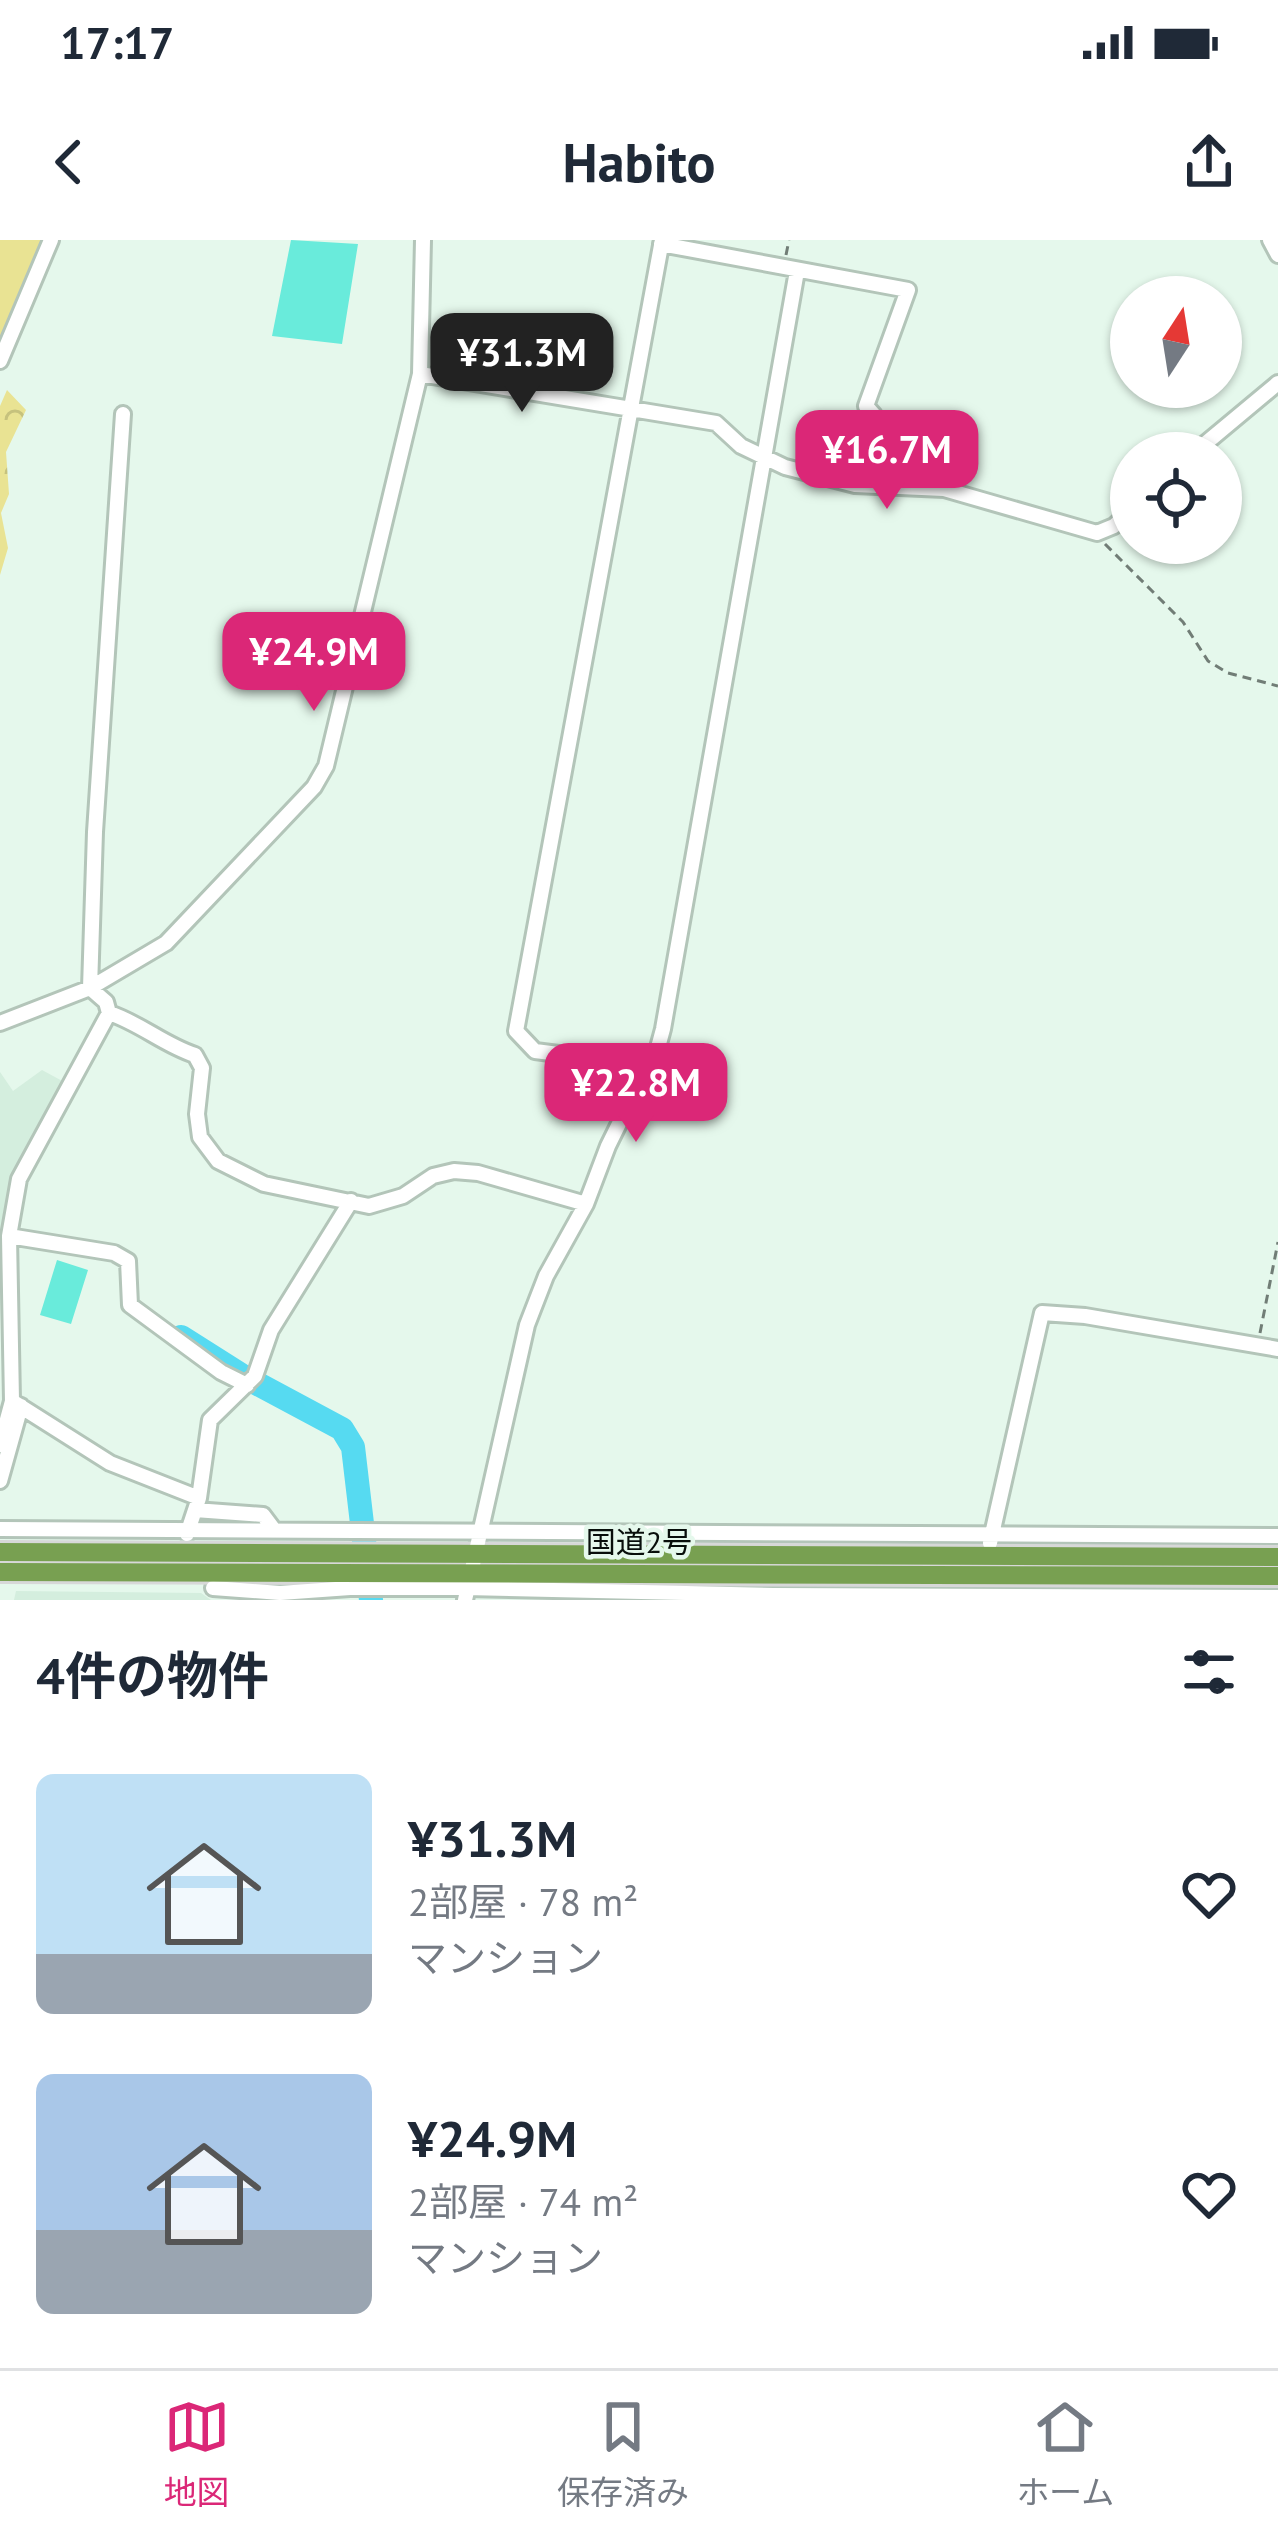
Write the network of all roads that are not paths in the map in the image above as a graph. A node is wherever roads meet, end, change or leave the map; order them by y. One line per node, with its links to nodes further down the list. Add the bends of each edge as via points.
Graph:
1 (52, 240): 7 (street)
2 (424, 240): 8 (street)
3 (1270, 240): 5 (street)
4 (662, 242): 6 (street); 10 (street)
5 (1278, 255)
6 (797, 271): 13 (street); 14 (street, via 908,290 866,406 874,415)
7 (0, 361)
8 (420, 374): 10 (street); 16 (street, via 326,766 166,943)
9 (1278, 383): 12 (street)
10 (632, 407): 13 (street, via 716,422); 19 (street, via 516,1031 535,1051)
11 (123, 414): 16 (street)
12 (1219, 432)
13 (764, 458): 14 (street); 19 (street)
14 (855, 484): 15 (street, via 944,489 1096,533)
15 (1110, 528)
16 (91, 988): 17 (street); 18 (street)
17 (109, 1013): 20 (street, via 195,1055 202,1068 200,1137 218,1160 264,1184); 22 (street, via 19,1179)
18 (0, 1023)
19 (653, 1066): 21 (street)
20 (351, 1201): 21 (street, via 369,1206 454,1171); 25 (street)
21 (586, 1204): 32 (street, via 526,1325)
22 (9, 1236): 23 (street); 25 (street, via 128,1261 130,1305)
23 (5, 1339): 26 (street)
24 (1278, 1349): 33 (street, via 1042,1313)
25 (247, 1384): 29 (street, via 209,1420)
26 (16, 1404): 27 (street); 28 (street); 29 (street)
27 (0, 1445)
28 (0, 1481)
29 (197, 1504): 30 (street, via 263,1515); 35 (street)
30 (272, 1527)
31 (0, 1529): 35 (street)
32 (481, 1531): 33 (street); 35 (street); 44 (street)
33 (991, 1534): 34 (street); 37 (street)
34 (1278, 1536)
35 (187, 1541): 36 (highway, 国道2号); 41 (highway, 国道2号)
36 (0, 1552)
37 (989, 1556): 38 (highway, 国道2号); 44 (highway, 国道2号)
38 (1278, 1556)
39 (382, 1571): 41 (highway, 国道2号); 41 (street); 44 (highway, 国道2号); 44 (street)
40 (0, 1572): 45 (highway, 国道2号)
41 (352, 1572): 45 (highway, 国道2号)
42 (774, 1574): 43 (highway, 国道2号); 44 (highway, 国道2号); 47 (street)
43 (1278, 1576)
44 (470, 1578): 47 (street)
45 (210, 1579): 48 (street)
46 (1278, 1597): 47 (street)
47 (772, 1598)
48 (230, 1600)

